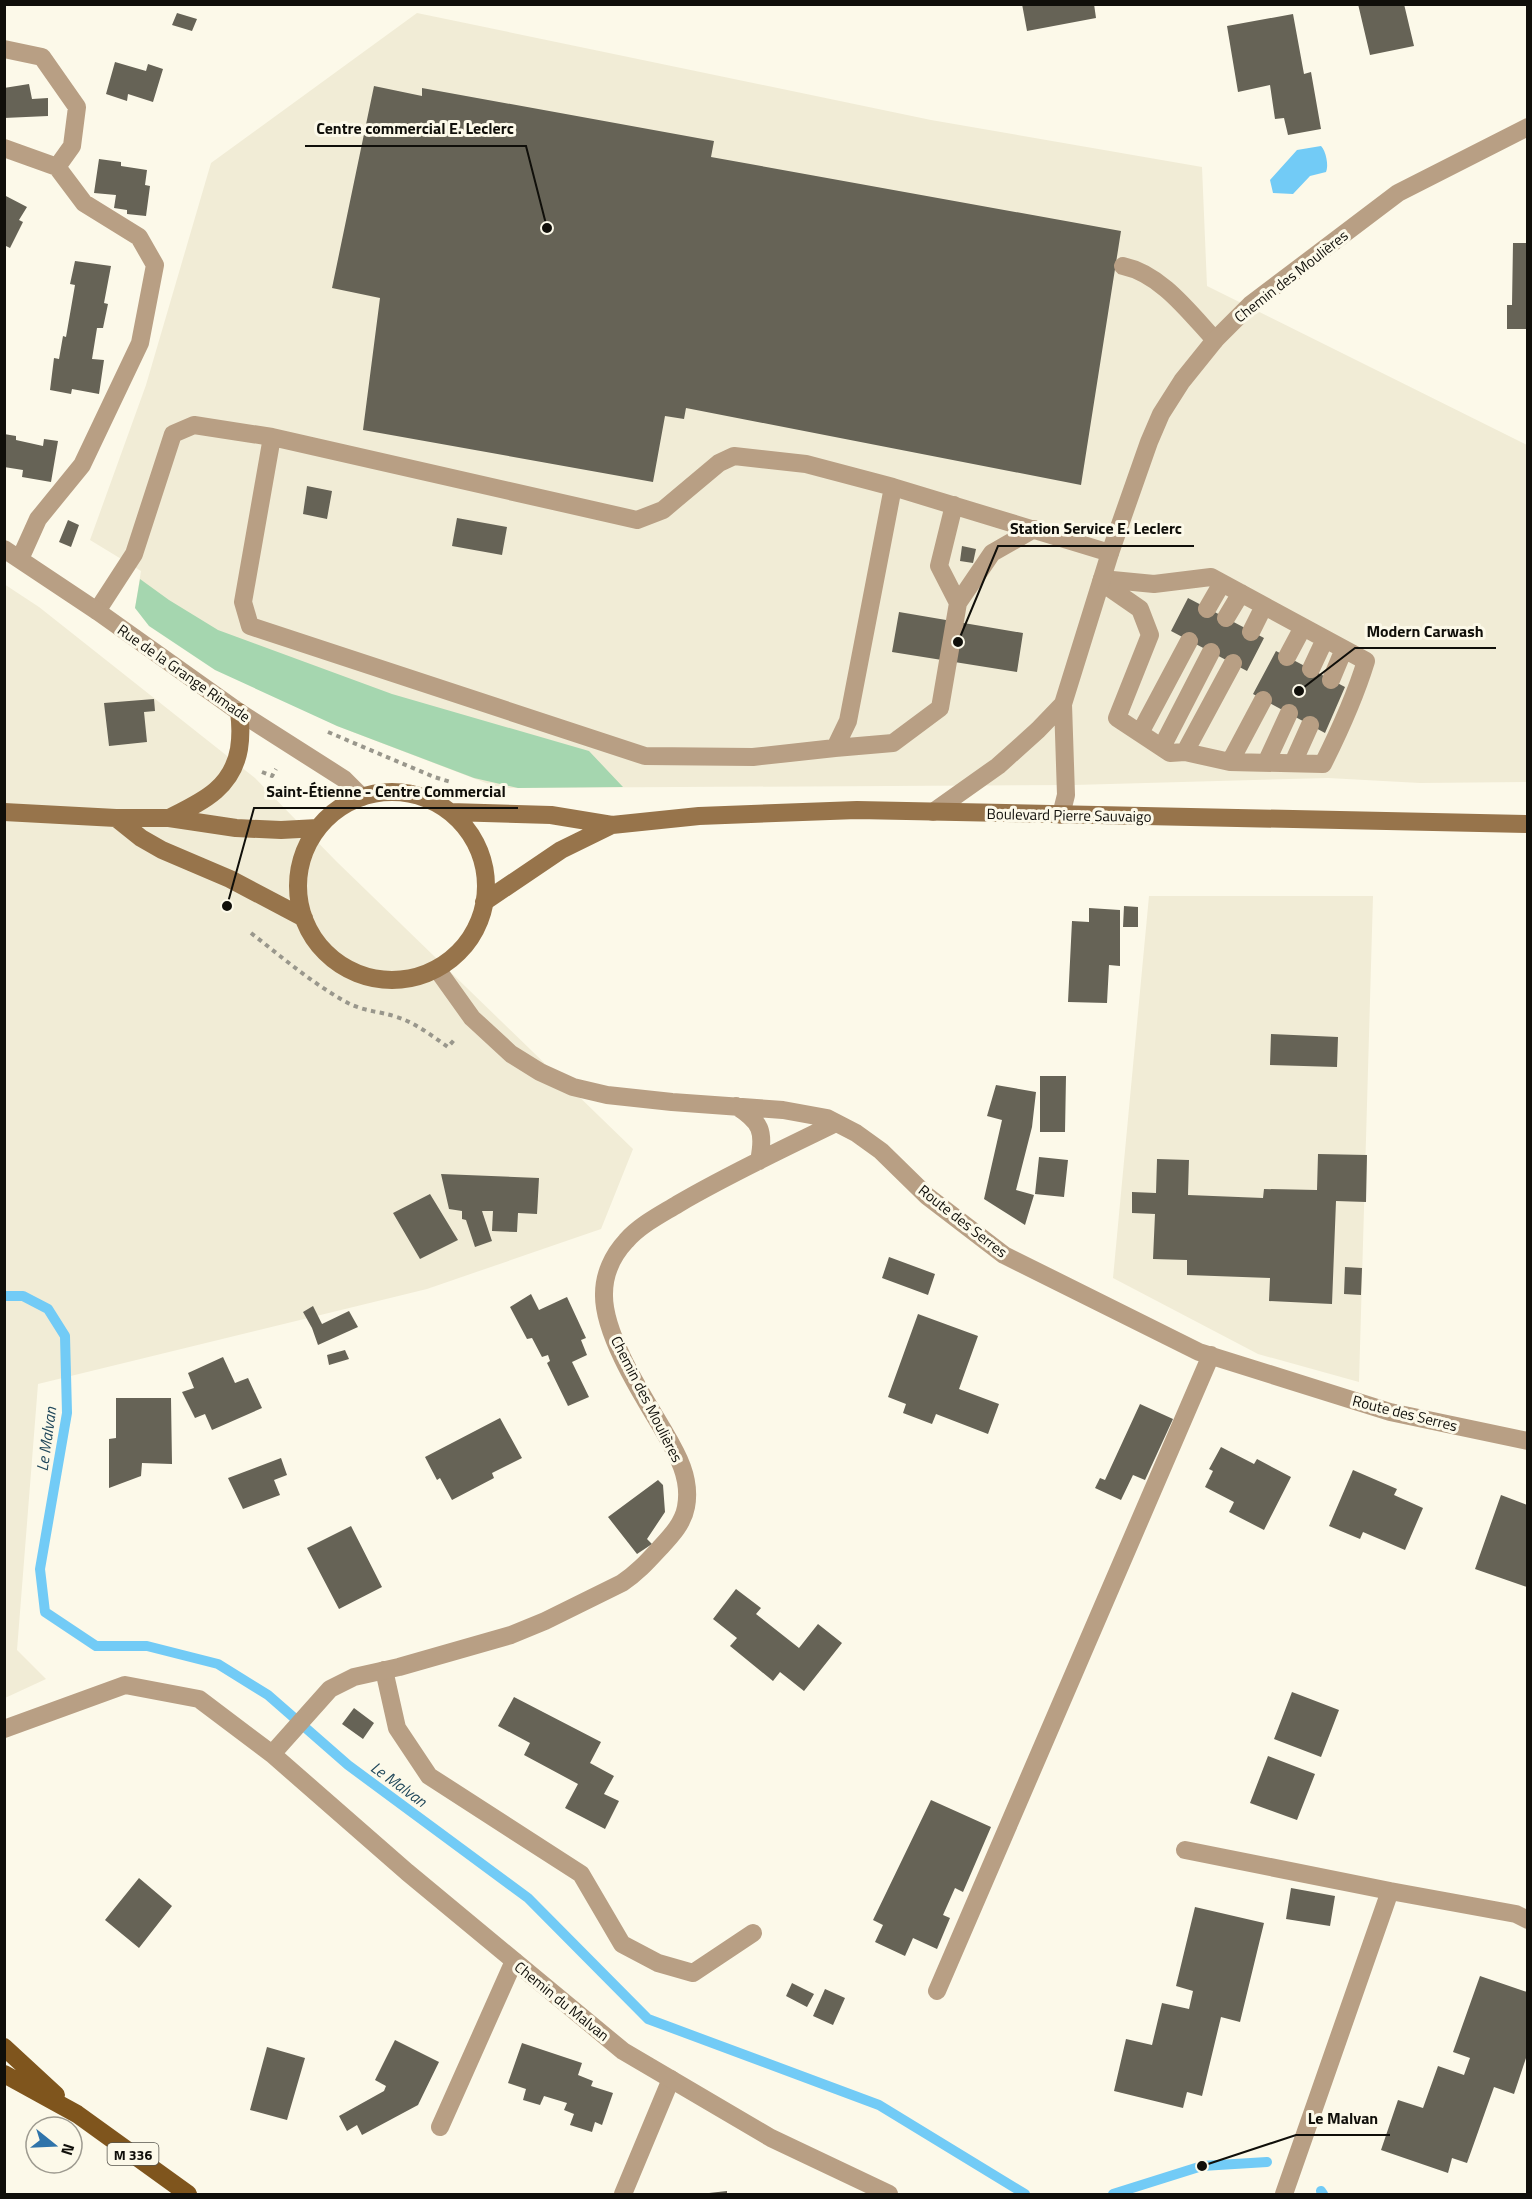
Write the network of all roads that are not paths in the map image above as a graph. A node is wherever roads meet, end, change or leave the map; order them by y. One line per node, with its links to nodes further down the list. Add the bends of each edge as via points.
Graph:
1 (4, 49): 4 (street, via 42,57 77,107 72,146)
2 (1527, 127): 6 (street, Chemin des Moulières, via 1398,193 1250,305)
3 (4, 148): 4 (street)
4 (57, 167): 12 (street, via 84,203 139,237 155,265 140,343 82,465)
5 (1123, 266): 6 (street, via 1137,269 1159,284)
6 (1215, 340): 11 (street, Chemin des Moulières, via 1161,414)
7 (272, 437): 8 (street, via 637,520 663,510 719,463 734,456 806,464); 19 (street, via 194,425 173,434 134,554); 38 (street, via 243,602 250,626 645,756 753,756)
8 (892, 487): 9 (street); 38 (street, via 848,721)
9 (954, 505): 10 (street); 16 (street, via 939,566)
10 (1034, 529): 11 (street); 16 (street, via 992,553)
11 (1110, 553): 13 (street, Chemin des Moulières)
12 (12, 554): 19 (street, Rue de la Grange Rimade)
13 (1101, 580): 14 (street, via 1154,584 1211,577); 32 (street, Chemin des Moulières); 36 (street, via 1140,609 1150,635 1117,718)
14 (1222, 583): 15 (street); 18 (street)
15 (1241, 593): 17 (street); 20 (street)
16 (958, 603): 38 (street, via 940,708 894,743)
17 (1264, 606): 21 (street); 22 (street)
18 (1207, 609)
19 (97, 611): 33 (street, Rue de la Grange Rimade)
20 (1226, 618)
21 (1302, 627): 23 (street); 27 (street)
22 (1251, 632)
23 (1325, 639): 25 (street); 29 (street)
24 (1190, 641): 36 (street)
25 (1344, 649): 30 (street); 42 (street, via 1366,661 1342,725 1323,764)
26 (1211, 652): 37 (street)
27 (1287, 657)
28 (1233, 663): 39 (street)
29 (1311, 669)
30 (1331, 680)
31 (1263, 700): 40 (street)
32 (1063, 704): 46 (street, Chemin des Moulières, via 998,766); 47 (street, Chemin des Moulières, via 1066,795)
33 (239, 712): 43 (street, Rue de la Grange Rimade, via 336,773); 49 (main road, via 242,728 237,760 229,777 213,794)
34 (1289, 713): 41 (street)
35 (1310, 725): 42 (street)
36 (1140, 733): 37 (street)
37 (1162, 747): 39 (street, via 1170,753)
38 (835, 748)
39 (1185, 752): 40 (street)
40 (1230, 762): 41 (street)
41 (1266, 763): 42 (street)
42 (1293, 763)
43 (362, 797): 45 (main road, via 399,792 417,795); 52 (main road, via 338,809)
44 (4, 812): 48 (main road)
45 (450, 812): 51 (main road, Boulevard Pierre Sauvaigo, via 551,815); 53 (main road, via 480,853 486,886)
46 (933, 812): 47 (main road, Boulevard Pierre Sauvaigo); 51 (main road, Boulevard Pierre Sauvaigo, via 793,811)
47 (1061, 815): 50 (main road, Boulevard Pierre Sauvaigo)
48 (116, 818): 49 (main road); 54 (main road, via 162,850 230,879)
49 (169, 818): 52 (main road, via 236,828)
50 (1527, 824)
51 (612, 825): 53 (main road, Boulevard Pierre Sauvaigo, via 561,850)
52 (318, 828): 54 (main road, via 305,851 298,878)
53 (484, 902): 55 (main road, via 468,941)
54 (304, 918): 55 (main road, via 325,952 358,974 399,980)
55 (437, 969): 56 (street, Route des Serres, via 472,1018 511,1054 540,1072 573,1087 607,1095)
56 (736, 1106): 57 (street, Route des Serres, via 807,1113); 58 (street, via 751,1116 761,1131)
57 (836, 1123): 58 (street, Chemin des Moulières); 59 (street, Route des Serres, via 880,1151 927,1196 1004,1255)
58 (759, 1161): 61 (street, Chemin des Moulières, via 700,1191 633,1233 613,1258 605,1282 606,1312 619,1350 682,1467 686,1508 675,1529 634,1575 589,1600 511,1635)
59 (1211, 1355): 60 (street, Route des Serres, via 1390,1412); 69 (street)
60 (1527, 1441)
61 (384, 1670): 63 (street, Chemin des Moulières, via 354,1677 330,1689); 67 (street, via 397,1728 429,1776 581,1874 622,1944 658,1963 693,1973)
62 (4, 1729): 63 (street, Chemin du Malvan, via 125,1685 200,1699)
63 (272, 1754): 68 (street, Chemin du Malvan)
64 (1185, 1850): 65 (street)
65 (1390, 1891): 66 (street, via 1516,1914); 78 (street)
66 (1527, 1920)
67 (753, 1933)
68 (514, 1961): 72 (street, Chemin du Malvan, via 624,2051); 74 (street)
69 (937, 1990)
70 (4, 2047): 73 (main road, M 336)
71 (4, 2074): 73 (main road, M 336)
72 (671, 2079): 76 (street); 77 (street, Chemin du Malvan, via 771,2138)
73 (77, 2114): 75 (main road, M 336)
74 (440, 2127)
75 (188, 2194)
76 (623, 2194)
77 (889, 2194)
78 (1284, 2194)

